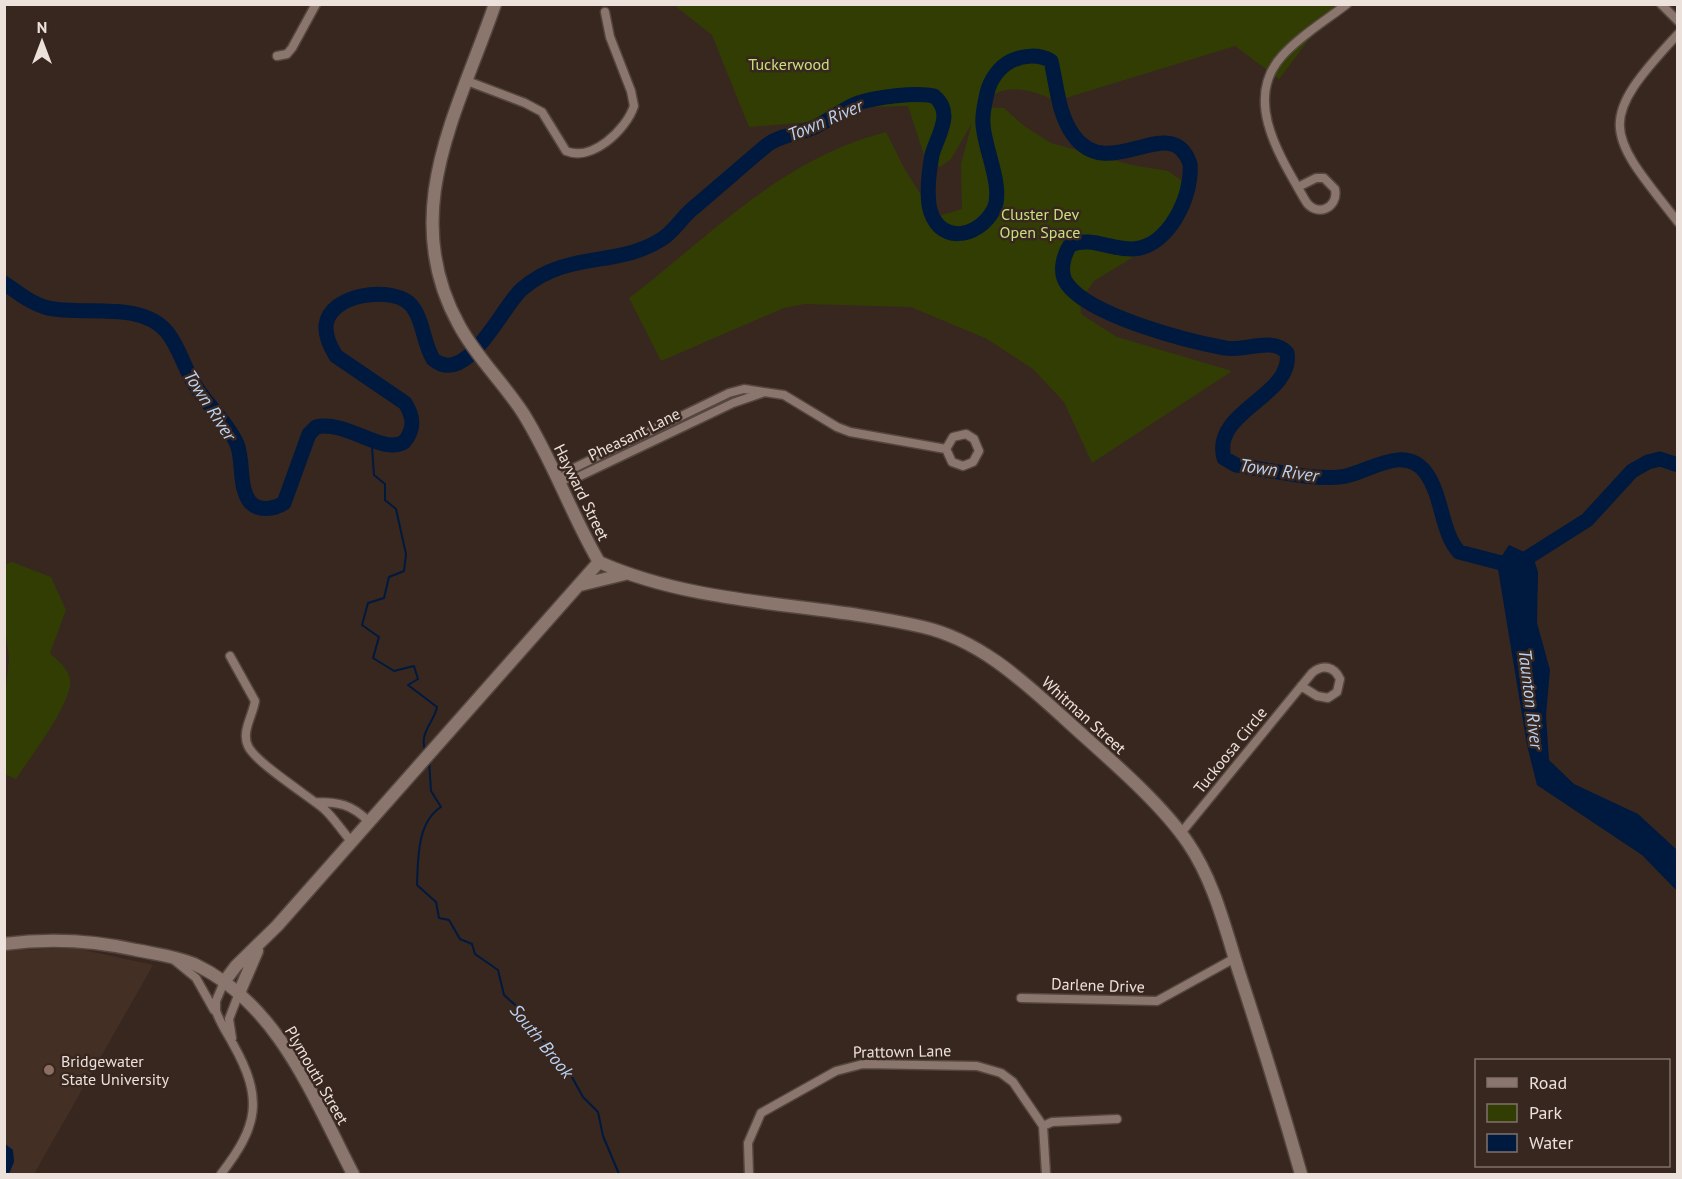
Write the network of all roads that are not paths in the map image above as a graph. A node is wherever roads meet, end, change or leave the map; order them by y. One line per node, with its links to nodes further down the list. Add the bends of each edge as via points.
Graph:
1 (316, 4): 8 (street, via 292,48)
2 (495, 4): 9 (street, Hayward Street)
3 (1347, 4): 10 (street, via 1281,57 1267,85 1268,126)
4 (1661, 4): 6 (street)
5 (605, 12): 9 (street, via 634,106 620,129 592,151 566,151 542,112)
6 (1677, 21)
7 (1677, 34): 11 (street, via 1630,89 1619,128 1630,161)
8 (277, 56)
9 (467, 81): 18 (street, Hayward Street, via 438,161 432,213 440,283 470,343 522,413)
10 (1298, 187): 10 (street, via 1314,209 1324,210 1335,201 1335,189 1324,178)
11 (1677, 222)
12 (762, 393): 13 (street, Pheasant Lane, via 734,391); 14 (street, Pheasant Lane); 17 (street, Pheasant Lane, via 789,396 850,432)
13 (667, 423): 14 (street); 15 (street, Pheasant Lane)
14 (672, 432): 16 (street, Pheasant Lane)
15 (644, 434): 16 (street); 18 (street, Pheasant Lane, via 574,468)
16 (649, 443): 18 (street, Pheasant Lane, via 579,477)
17 (946, 448)
18 (559, 480): 19 (street, Hayward Street)
19 (599, 562): 20 (street, Whitman Street); 21 (street, Hayward Street)
20 (625, 574): 21 (street); 26 (street, Whitman Street, via 721,596 911,624 960,639 983,652 1041,698)
21 (580, 585): 25 (street, Hayward Street)
22 (230, 656): 24 (street, via 255,701 246,732 248,746 266,766)
23 (1301, 686): 23 (street, Tuckoosa Circle, via 1320,667 1334,670 1340,679 1337,692 1328,698); 26 (street, Tuckoosa Circle)
24 (315, 802): 25 (street, via 341,802); 27 (street)
25 (369, 822): 27 (street, Hayward Street)
26 (1181, 833): 31 (street, Whitman Street, via 1207,876)
27 (351, 841): 28 (street, Hayward Street)
28 (262, 942): 32 (street, Hayward Street); 33 (street, Hayward Street)
29 (4, 944): 30 (street, Plymouth Street, via 80,941)
30 (169, 956): 32 (street, Plymouth Street); 35 (street, via 201,984)
31 (1235, 958): 34 (street, Darlene Drive, via 1156,1001); 43 (street, Whitman Street)
32 (224, 982): 33 (street, Plymouth Street); 35 (street, via 215,1004)
33 (239, 993): 36 (street, via 229,1019); 40 (street, Plymouth Street, via 268,1023 288,1052)
34 (1021, 998)
35 (221, 1024): 36 (street)
36 (233, 1044): 39 (street, via 250,1084 253,1118 246,1138)
37 (1117, 1119): 38 (street, via 1052,1122)
38 (1043, 1126): 41 (street, Prattown Lane, via 1013,1082 993,1069 852,1065 761,1113 748,1143); 42 (street)
39 (221, 1174)
40 (353, 1174)
41 (749, 1174)
42 (1046, 1174)
43 (1302, 1174)

